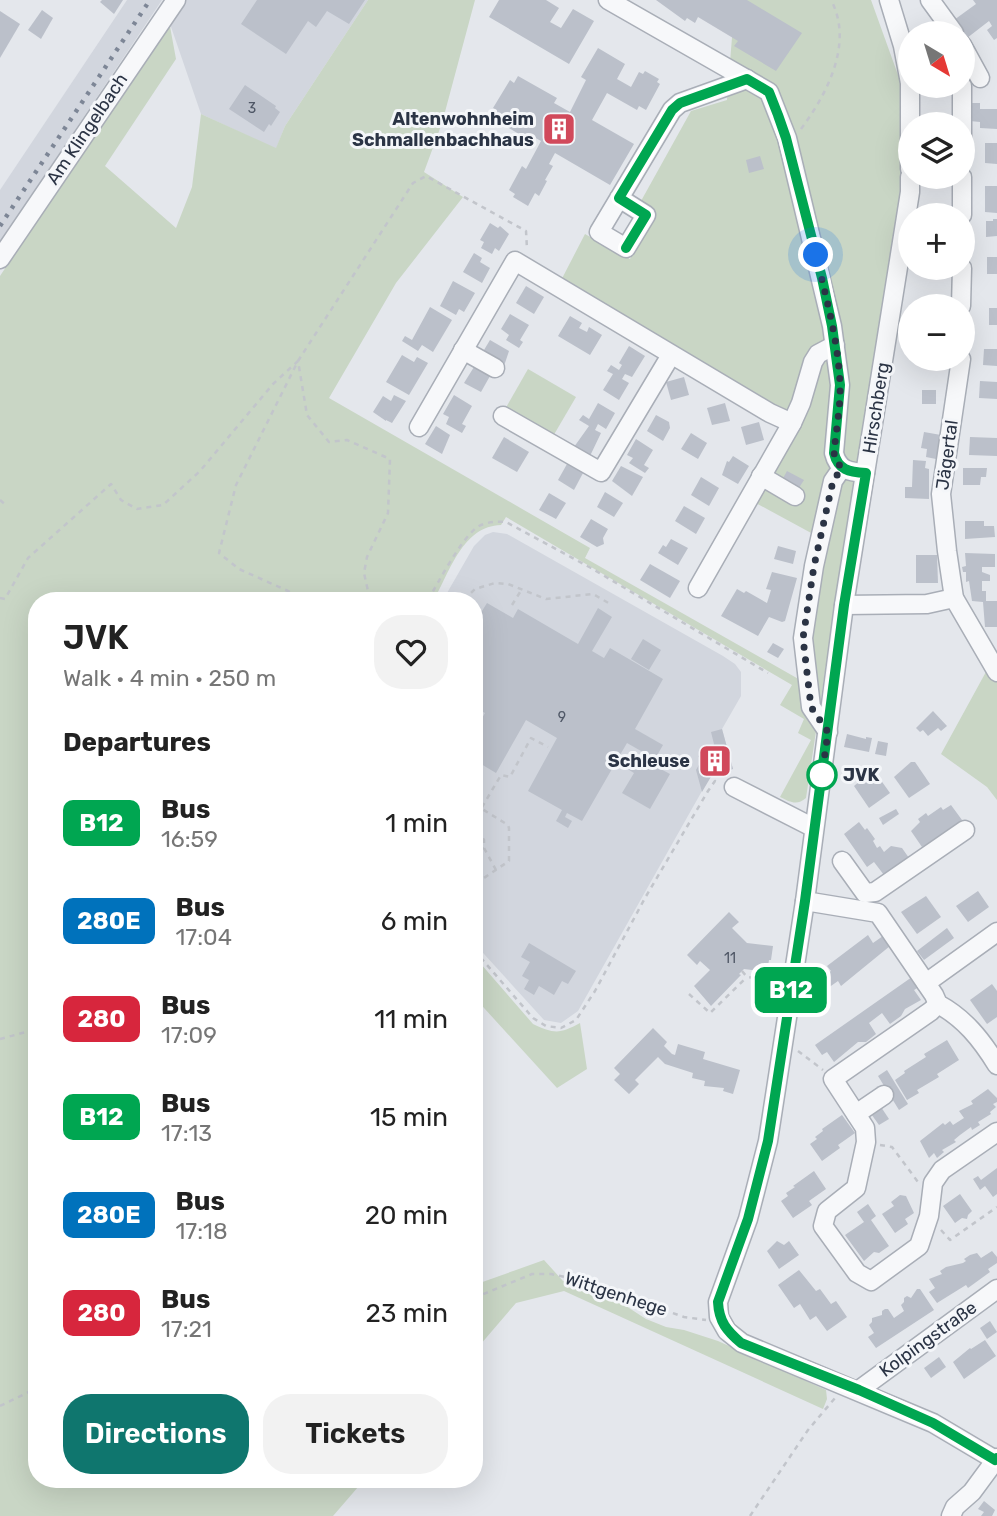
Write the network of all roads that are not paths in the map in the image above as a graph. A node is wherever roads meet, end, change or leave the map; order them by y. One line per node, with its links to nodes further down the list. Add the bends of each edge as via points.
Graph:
1 (176, 0): 10 (street, Am Klingelbach)
2 (608, 0): 7 (street, Hirschberg)
3 (889, 0): 6 (street)
4 (930, 0): 5 (street)
5 (945, 21)
6 (898, 30)
7 (747, 79): 9 (street, via 672,110); 11 (street, Hirschberg, via 769,92 786,138)
8 (910, 189): 20 (street, Hirschberg)
9 (619, 198)
10 (0, 259)
11 (835, 345): 17 (street, via 813,362); 19 (street, Hirschberg, via 840,385 834,453)
12 (463, 350): 13 (street, via 515,261); 14 (street); 18 (street)
13 (671, 355): 16 (street, via 600,472); 17 (street)
14 (495, 368)
15 (959, 371): 24 (street, Jägertal, via 941,494)
16 (503, 416)
17 (792, 423): 21 (street)
18 (419, 427)
19 (842, 468): 20 (street, Hirschberg); 27 (street, via 833,481 803,638 811,707)
20 (866, 473): 25 (street, Hirschberg)
21 (761, 476): 22 (street); 23 (street)
22 (796, 496)
23 (698, 588)
24 (954, 598): 25 (street, via 927,604); 26 (street)
25 (844, 605): 27 (street, Hirschberg)
26 (997, 671)
27 (828, 732): 29 (street, Hirschberg)
28 (734, 787): 29 (street)
29 (814, 828): 33 (street, Hirschberg)
30 (965, 830): 32 (street, via 874,892)
31 (842, 861): 32 (street)
32 (862, 889): 34 (street)
33 (805, 901): 34 (street); 43 (street, Hirschberg, via 768,1141 748,1219 718,1302 719,1317 741,1343)
34 (843, 909): 36 (street, via 878,913)
35 (997, 932): 36 (street)
36 (926, 983): 37 (street)
37 (938, 1004): 38 (street, via 957,1014); 40 (street, via 833,1079)
38 (997, 1065)
39 (884, 1095): 40 (street)
40 (856, 1114): 41 (street, via 865,1128 866,1143 856,1188 827,1211 824,1226 857,1273 871,1280 919,1246 933,1183 942,1170)
41 (997, 1132)
42 (997, 1289): 43 (street, Kolpingstraße)
43 (852, 1387): 44 (street, via 933,1423)
44 (996, 1460): 45 (street)
45 (951, 1516)

